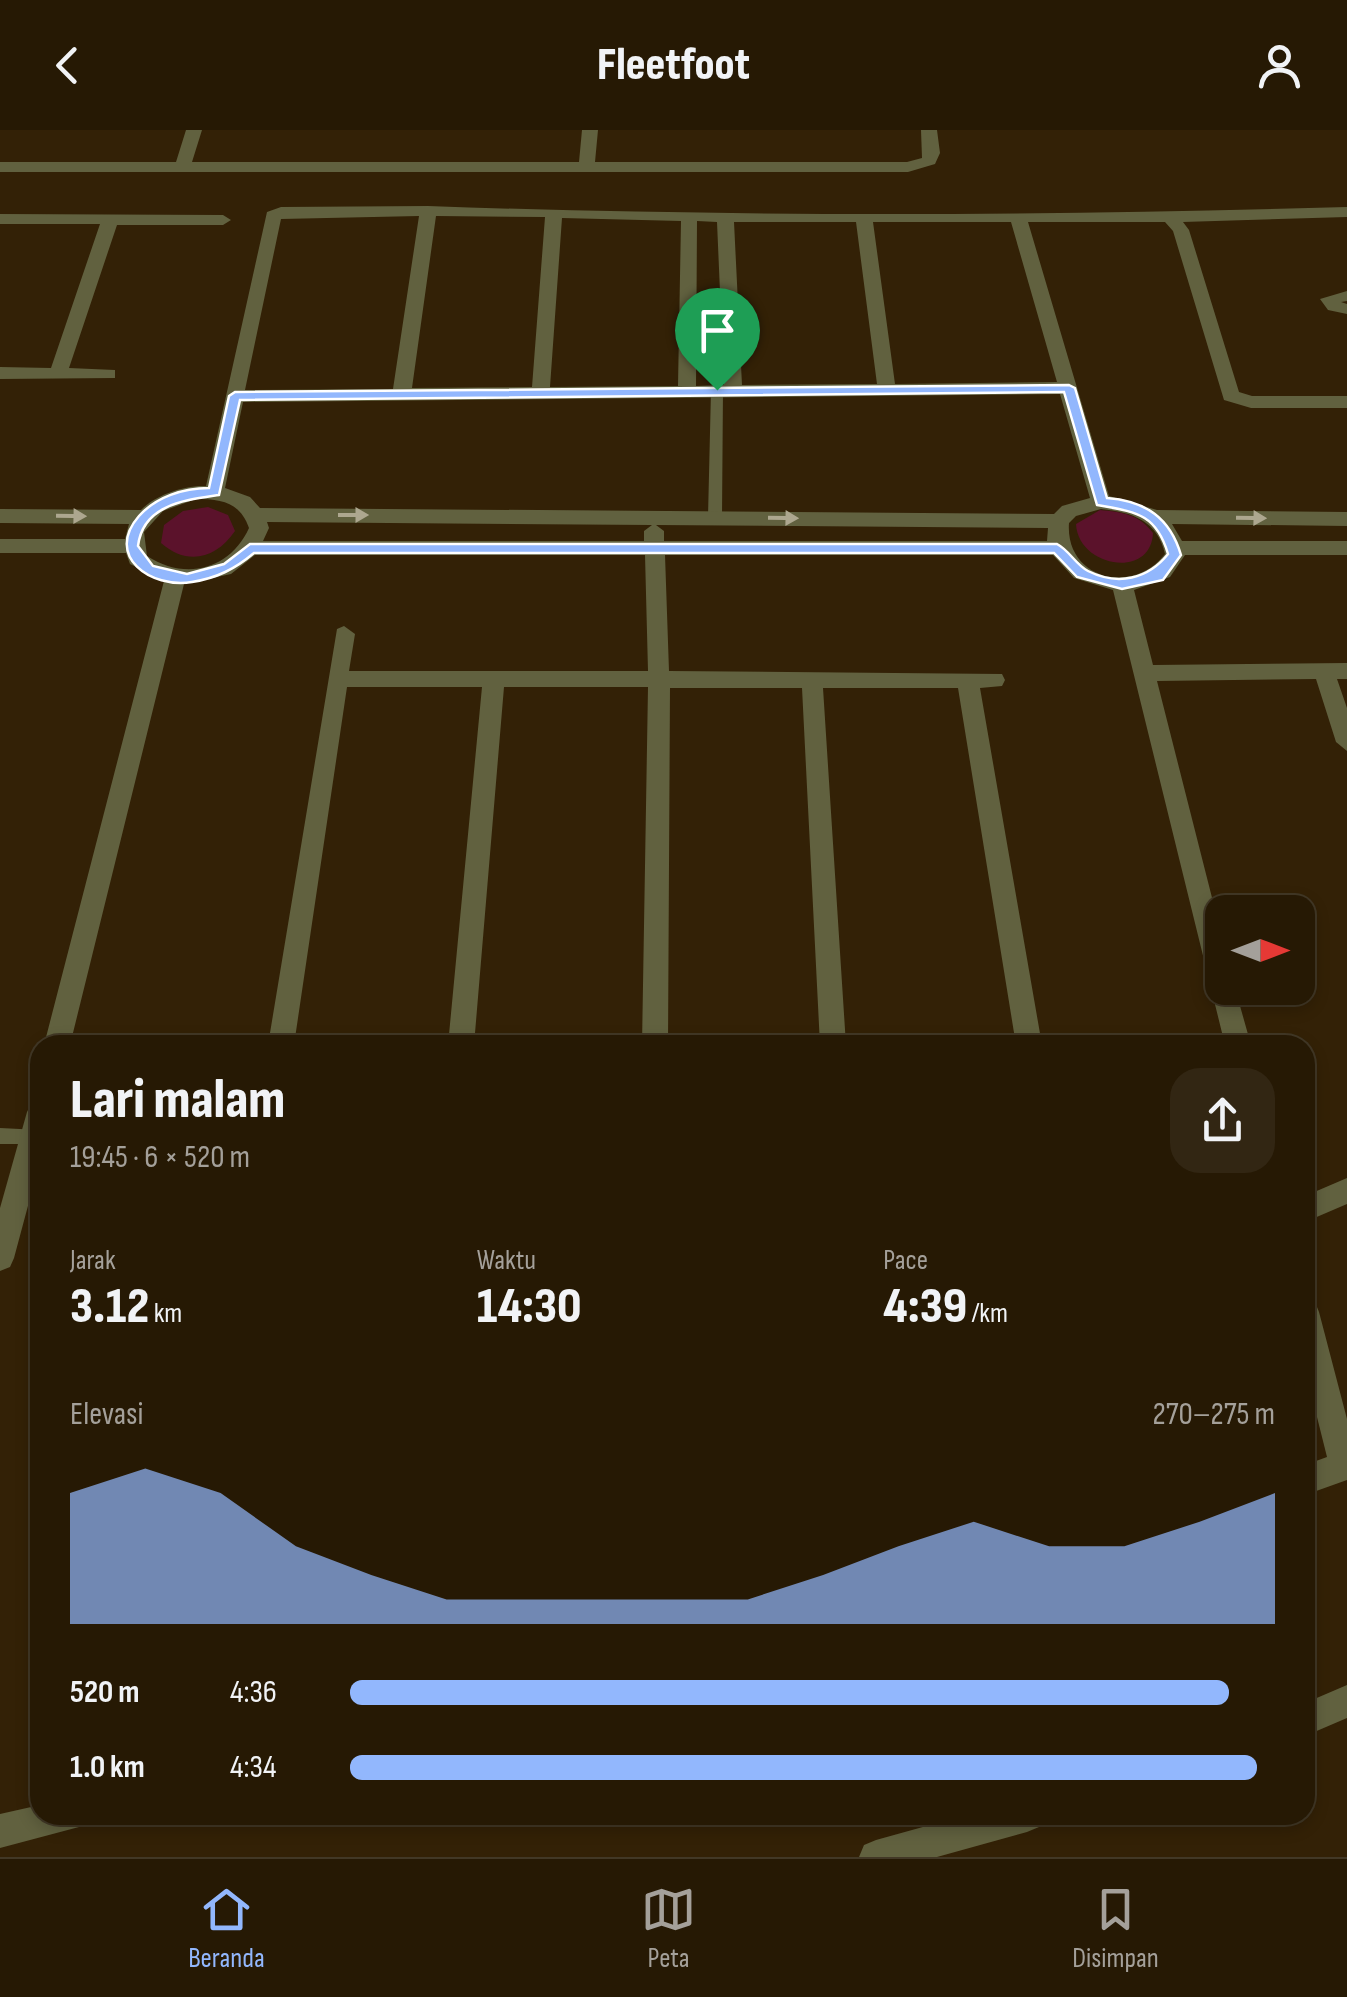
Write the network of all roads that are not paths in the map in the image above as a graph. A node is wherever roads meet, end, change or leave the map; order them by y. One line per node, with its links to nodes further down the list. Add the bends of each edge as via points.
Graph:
1 (194, 130): 4 (street)
2 (590, 130): 6 (street)
3 (929, 130): 6 (street, via 928,161 908,167)
4 (183, 167): 5 (street); 6 (street)
5 (0, 168)
6 (586, 169)
7 (428, 211): 8 (street); 27 (street); 29 (street, via 273,216)
8 (554, 212): 10 (street); 24 (street)
9 (1347, 212): 11 (street)
10 (689, 216): 12 (street); 28 (street)
11 (1170, 216): 14 (street); 30 (street, via 1181,230 1232,396 1251,402)
12 (725, 217): 13 (street); 26 (street)
13 (864, 217): 14 (street); 25 (street)
14 (1018, 217): 23 (street)
15 (0, 219): 16 (street)
16 (110, 219): 17 (street); 21 (street)
17 (223, 220)
18 (1347, 296): 19 (street, via 1328,299)
19 (1347, 309)
20 (0, 373): 21 (street)
21 (58, 373): 22 (street)
22 (108, 374)
23 (1069, 388): 25 (street); 32 (street)
24 (541, 390): 27 (street); 28 (street)
25 (886, 390): 26 (street)
26 (725, 391): 28 (street); 37 (lane)
27 (402, 392): 29 (street)
28 (687, 392)
29 (235, 396): 31 (street)
30 (1347, 402)
31 (214, 492): 33 (street, via 233,496); 36 (street, via 174,497)
32 (1101, 502): 38 (street); 40 (street)
33 (256, 515): 35 (street, one-way to 35); 43 (street, via 259,528)
34 (0, 516): 36 (street, one-way to 36)
35 (655, 516): 37 (street); 44 (street)
36 (143, 517): 42 (street)
37 (715, 517): 40 (street, one-way to 40)
38 (1154, 517): 39 (street, one-way to 39); 46 (street)
39 (1347, 519)
40 (1059, 521): 45 (street)
41 (0, 546): 42 (street)
42 (132, 546): 48 (street, via 149,570)
43 (250, 548): 44 (street); 48 (street, via 209,575)
44 (654, 548): 45 (street); 58 (street)
45 (1057, 548): 49 (street, via 1081,574)
46 (1174, 548): 47 (street); 49 (street, via 1170,567 1158,576)
47 (1347, 548)
48 (175, 577): 62 (street)
49 (1122, 585): 52 (street)
50 (344, 634): 53 (street)
51 (1336, 671): 52 (street); 59 (street)
52 (1144, 673): 60 (street)
53 (338, 679): 54 (street); 63 (street)
54 (494, 680): 58 (street); 64 (street)
55 (812, 680): 56 (street); 58 (street); 66 (street)
56 (968, 680): 57 (street); 67 (street)
57 (994, 680)
58 (659, 681): 65 (street)
59 (1347, 742)
60 (1205, 915)
61 (1228, 1005): 68 (street)
62 (60, 1035)
63 (283, 1035)
64 (462, 1035)
65 (655, 1035)
66 (832, 1035)
67 (1027, 1035)
68 (1235, 1035)
69 (30, 1126): 70 (lane)
70 (0, 1136)
71 (30, 1149): 74 (street)
72 (1347, 1191): 73 (street)
73 (1315, 1205)
74 (0, 1258)
75 (1315, 1350): 76 (street)
76 (1345, 1465): 77 (street)
77 (1315, 1476)
78 (1347, 1701): 79 (street)
79 (1315, 1715)
80 (30, 1824): 82 (street)
81 (991, 1825): 83 (street)
82 (0, 1831)
83 (876, 1857)

